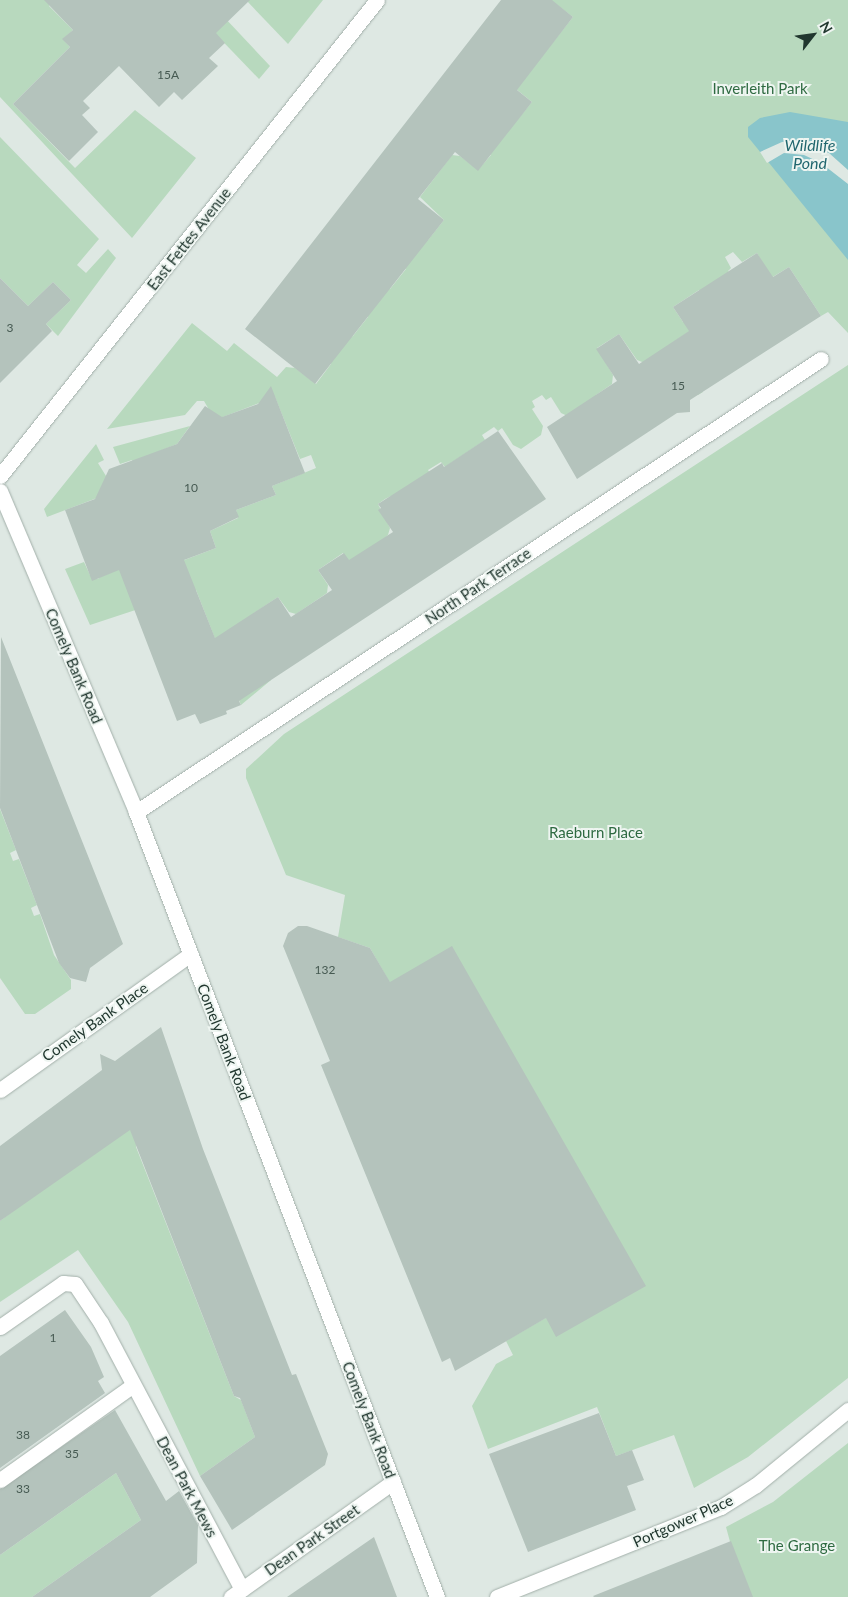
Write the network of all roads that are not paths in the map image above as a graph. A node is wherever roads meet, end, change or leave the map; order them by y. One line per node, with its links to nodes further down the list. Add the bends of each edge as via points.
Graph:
1 (377, 0): 3 (street, East Fettes Avenue)
2 (821, 360): 5 (street, North Park Terrace)
3 (0, 476)
4 (0, 491): 5 (street, Comely Bank Road)
5 (136, 812): 6 (street, Comely Bank Road)
6 (191, 954): 7 (street, Comely Bank Place); 12 (street, Comely Bank Road)
7 (0, 1090)
8 (0, 1327): 9 (street, Dean Park Mews, via 63,1283 71,1282 101,1323)
9 (133, 1385): 11 (street); 13 (street, Dean Park Mews)
10 (848, 1410): 15 (street, Portgower Place, via 756,1485 721,1507)
11 (0, 1480)
12 (393, 1482): 13 (street, Dean Park Street); 14 (street, Comely Bank Road)
13 (237, 1593)
14 (437, 1597)
15 (497, 1597)

